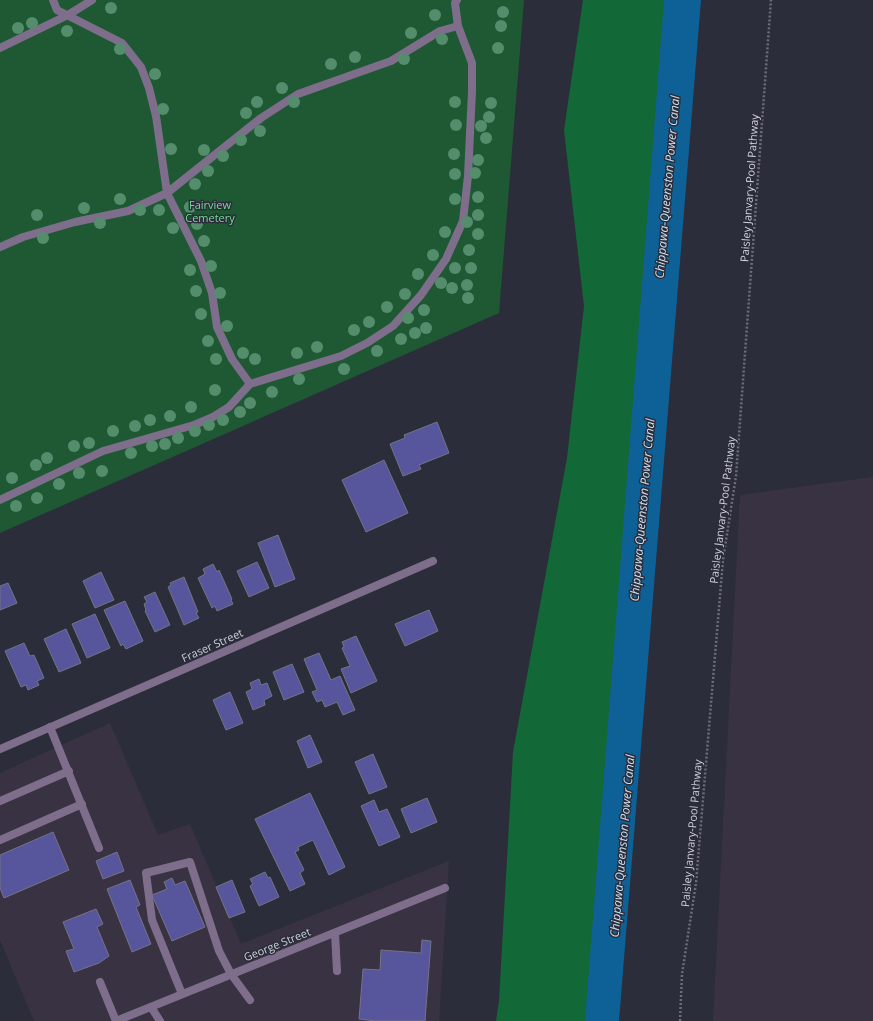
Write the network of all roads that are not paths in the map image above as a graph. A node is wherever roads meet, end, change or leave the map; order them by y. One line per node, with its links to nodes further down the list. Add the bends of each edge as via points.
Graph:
1 (53, 0): 4 (street, via 57,10)
2 (92, 0): 4 (street)
3 (455, 1): 5 (street)
4 (68, 16): 6 (street); 7 (street, via 122,43 141,66 156,116)
5 (458, 26): 7 (street, via 440,31 391,61 298,94 261,118); 9 (street, via 472,63 472,106 463,221 446,259 421,295 393,326 367,343 341,356)
6 (0, 48)
7 (166, 193): 8 (street, via 128,211 75,222 23,237); 9 (street, via 201,261 212,293 217,327 232,359)
8 (0, 247)
9 (250, 384): 10 (street, via 229,407 212,417 194,425 103,451)
10 (0, 500)
11 (433, 561): 12 (street, Fraser Street)
12 (50, 727): 13 (street, Fraser Street); 14 (street)
13 (0, 749)
14 (69, 771): 15 (street); 16 (street)
15 (0, 802)
16 (82, 804): 17 (street); 18 (street)
17 (0, 840)
18 (99, 848)
19 (445, 888): 20 (street, George Street)
20 (335, 933): 21 (street); 22 (street, George Street)
21 (337, 971)
22 (232, 974): 24 (street, George Street); 24 (street, via 219,951 190,862 146,873 152,920); 25 (street)
23 (100, 982): 27 (street)
24 (182, 994): 26 (street, George Street)
25 (250, 1000)
26 (151, 1007): 27 (street, George Street); 28 (street)
27 (116, 1021)
28 (160, 1021)

